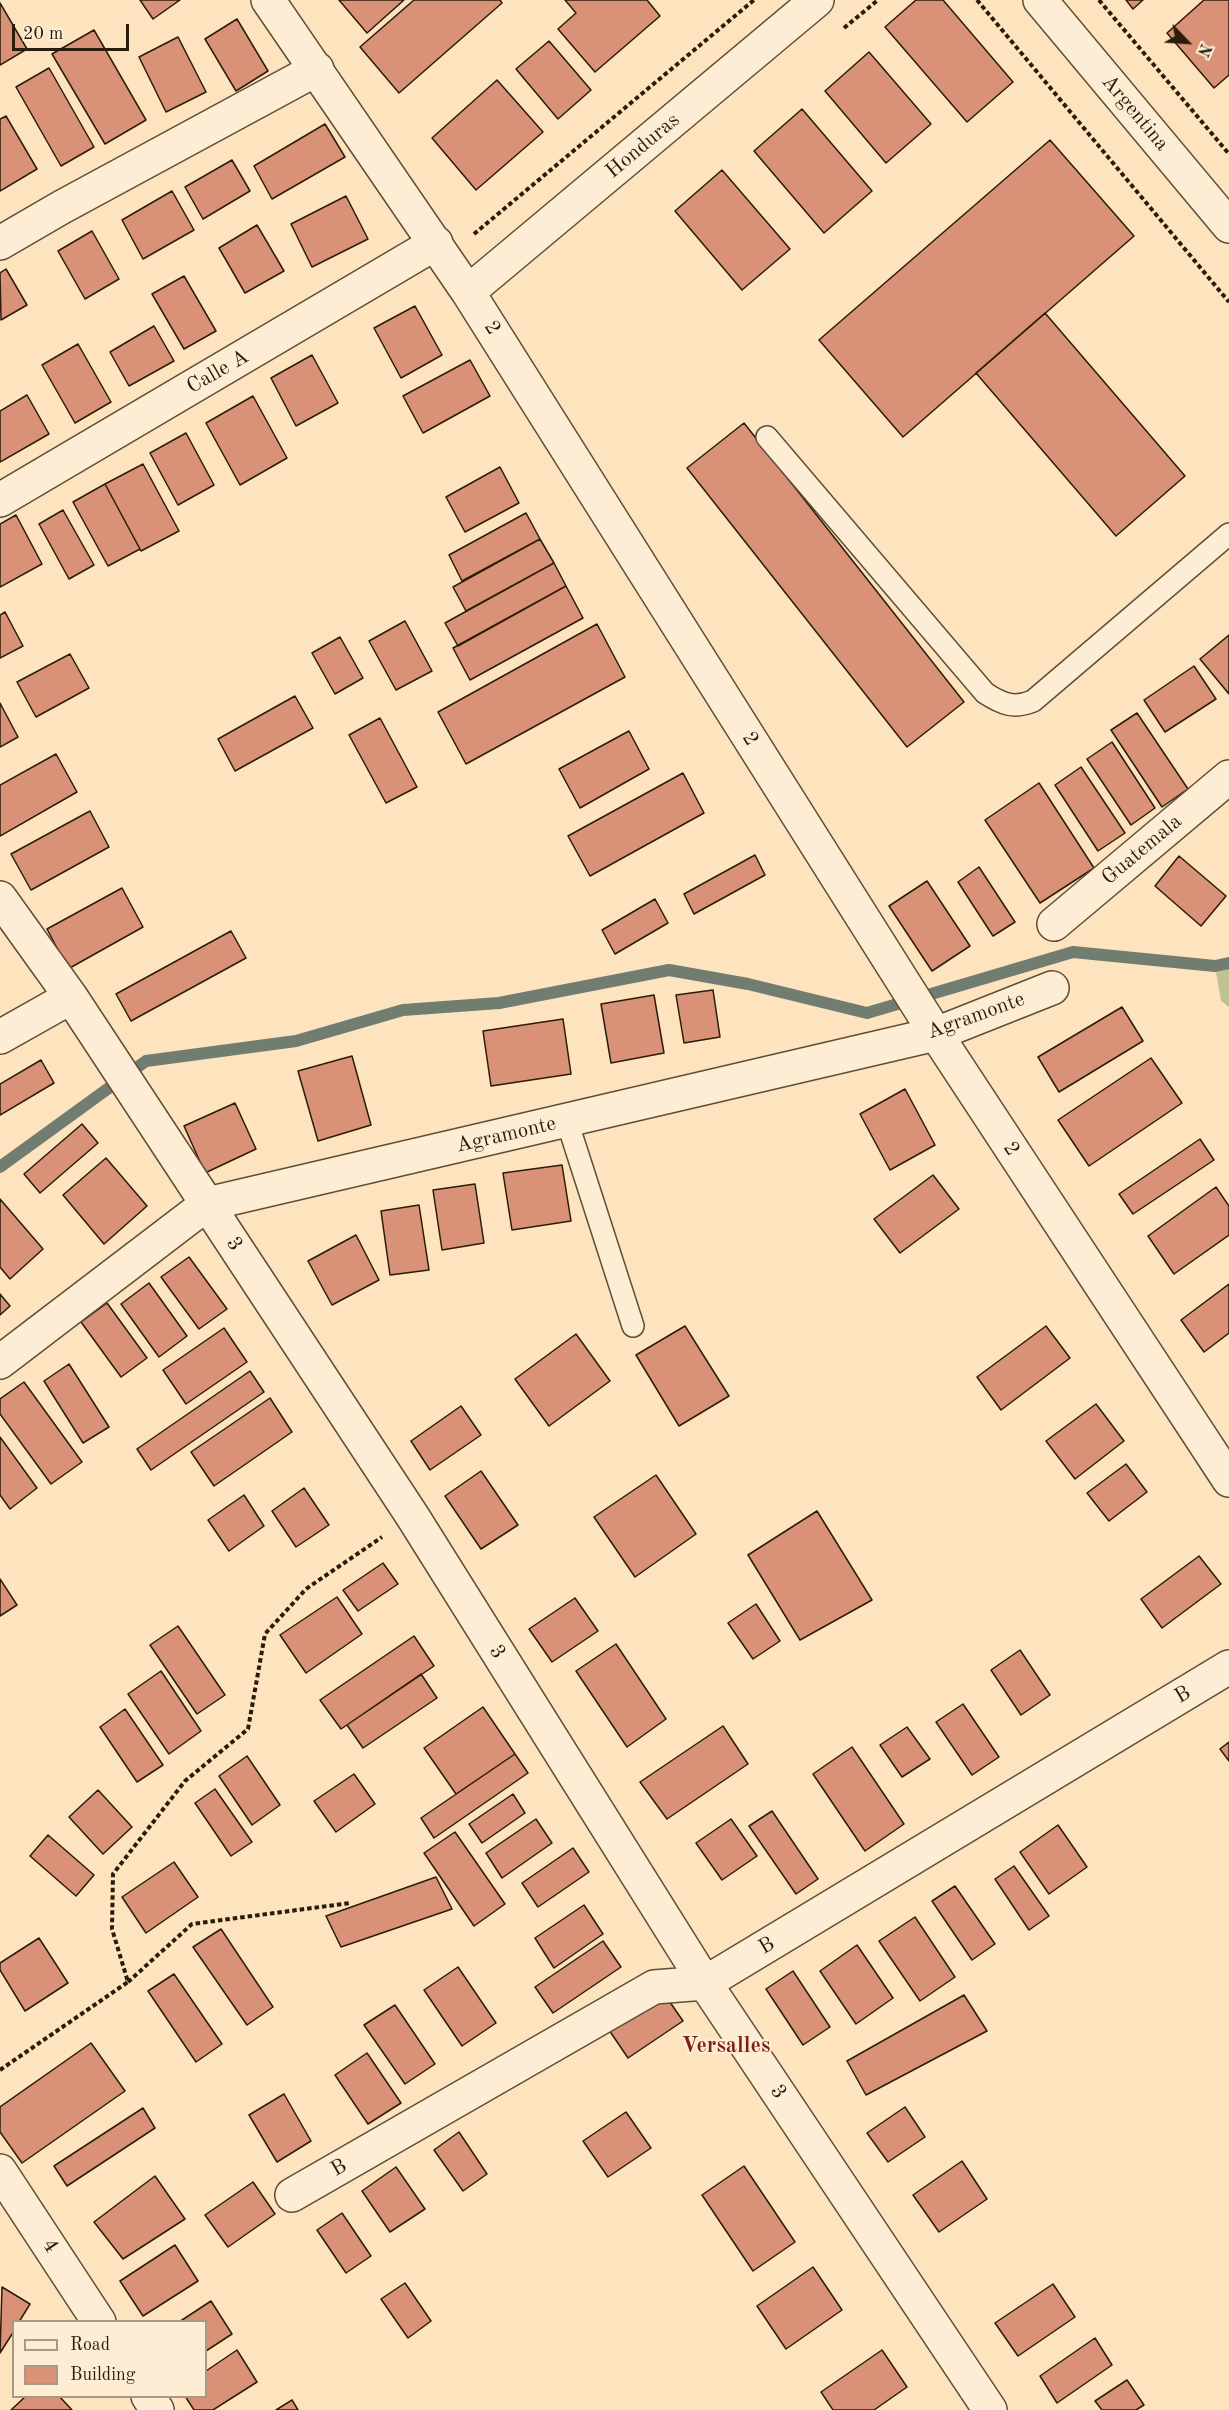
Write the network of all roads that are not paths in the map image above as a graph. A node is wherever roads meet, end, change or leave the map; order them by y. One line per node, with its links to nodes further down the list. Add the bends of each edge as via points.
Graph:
1 (268, 0): 4 (street, 2)
2 (817, 0): 8 (street, Honduras)
3 (1040, 0): 5 (street, Argentina)
4 (317, 69): 6 (street); 7 (street, 2)
5 (1229, 226)
6 (0, 243)
7 (441, 251): 8 (street, 2); 10 (street, Calle A)
8 (468, 292): 17 (street, 2)
9 (767, 437): 11 (lane, via 985,693 1008,705 1033,701)
10 (0, 500)
11 (1229, 534)
12 (1229, 777): 14 (street, Guatemala)
13 (0, 898): 16 (street, 3)
14 (1054, 924)
15 (1052, 988): 17 (street, Agramonte)
16 (71, 997): 18 (street); 20 (street, 3)
17 (936, 1034): 19 (street, Agramonte); 23 (street, 2)
18 (0, 1037)
19 (567, 1121): 20 (street, Agramonte); 21 (lane)
20 (207, 1204): 22 (street, Agramonte); 25 (street, 3, via 413,1517)
21 (633, 1326)
22 (0, 1362)
23 (1229, 1480)
24 (1229, 1666): 25 (street, B)
25 (705, 1983): 27 (street, B, via 654,1987); 29 (street, 3)
26 (0, 2171): 28 (street, 4)
27 (292, 2195)
28 (98, 2320)
29 (990, 2410)

